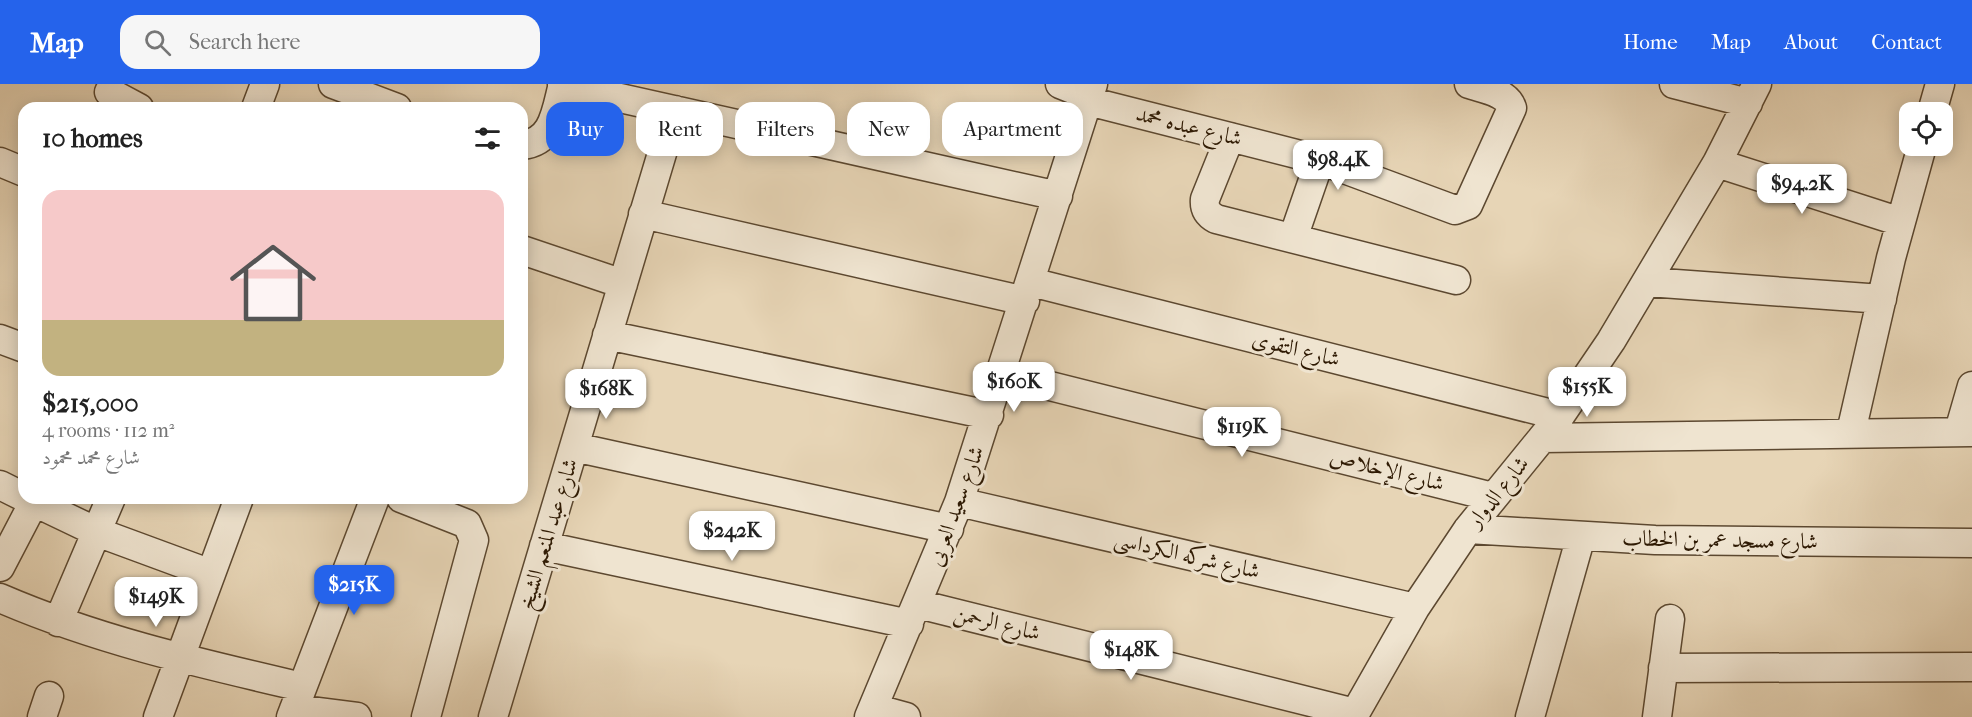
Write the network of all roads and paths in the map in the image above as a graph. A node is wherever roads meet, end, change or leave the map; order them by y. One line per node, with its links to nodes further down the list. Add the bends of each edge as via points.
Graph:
1 (266, 84): 12 (street)
2 (333, 84): 13 (street)
3 (562, 84): 14 (street); 18 (street, via 551,128 535,143)
4 (1060, 84): 9 (street, شارع عبده محمد)
5 (1469, 84): 21 (street, شارع عبده محمد, via 1510,100 1511,115 1468,205 1462,209 1448,209)
6 (1674, 84): 10 (street)
7 (1940, 84): 15 (street)
8 (109, 92): 11 (street)
9 (1090, 93): 17 (street, شارع عبده محمد); 25 (street, شارع سعيد العربى)
10 (1752, 94): 23 (street, شارع الدوار)
11 (128, 102)
12 (258, 102)
13 (381, 102)
14 (640, 102)
15 (1935, 102)
16 (723, 121): 25 (street)
17 (1230, 137): 21 (street, شارع عبده محمد); 28 (street, via 1204,207 1216,219)
18 (528, 144)
19 (661, 156): 26 (street, شارع عبد المنعم الشيخ)
20 (1920, 156): 27 (street)
21 (1320, 160): 28 (street)
22 (0, 162): 24 (street)
23 (1717, 163): 27 (street); 31 (street, شارع الدوار)
24 (18, 170)
25 (1058, 196): 33 (street, شارع سعيد العربى)
26 (643, 214): 32 (street, شارع عبد المنعم الشيخ); 33 (street, شارع التقوى)
27 (1901, 222): 34 (street)
28 (1293, 238): 30 (street)
29 (528, 252): 32 (street)
30 (1456, 280)
31 (1648, 282): 34 (street); 41 (street, شارع الدوار)
32 (623, 284): 35 (street, شارع عبد المنعم الشيخ)
33 (1028, 292): 38 (street, شارع سعيد العربى); 41 (street, شارع التقوى)
34 (1882, 299): 42 (street)
35 (607, 335): 40 (street); 45 (street, شارع عبد المنعم الشيخ)
36 (0, 339): 37 (street)
37 (18, 346)
38 (1002, 374): 40 (street, شارع سعيد العربى); 48 (street, شارع الإخلاص)
39 (1972, 386): 43 (street)
40 (989, 415): 49 (street, شارع سعيد العربى)
41 (1560, 416): 44 (street, شارع الدوار)
42 (1851, 432): 43 (street); 44 (street)
43 (1965, 432)
44 (1542, 438): 48 (street, شارع الدوار)
45 (574, 447): 56 (street); 61 (street, شارع عبد المنعم الشيخ)
46 (0, 485): 47 (street)
47 (18, 493)
48 (1493, 497): 57 (street, شارع الدوار)
49 (959, 502): 56 (street, شارع سعيد العربى); 65 (street, شارع شركه الكرداسى)
50 (28, 504): 62 (street)
51 (40, 504): 58 (street)
52 (109, 504): 58 (street)
53 (237, 504): 63 (street)
54 (373, 504): 72 (street)
55 (416, 504): 77 (street, via 467,524 474,540)
56 (949, 529): 66 (street, شارع سعيد العربى)
57 (1468, 529): 59 (street, شارع مسجد عمر بن الخطاب); 65 (street, شارع الدوار)
58 (97, 532): 63 (street); 68 (street)
59 (1581, 536): 60 (street, شارع مسجد عمر بن الخطاب); 80 (street)
60 (1972, 543)
61 (544, 546): 66 (street, شارع الرحمن); 78 (street, شارع عبد المنعم الشيخ)
62 (0, 567)
63 (211, 574): 69 (street)
64 (0, 598): 68 (street)
65 (1415, 608): 74 (street, شارع الدوار)
66 (914, 614): 73 (street, شارع سعيد العربى); 74 (street, شارع الرحمن)
67 (1670, 619): 71 (street)
68 (58, 622): 69 (street)
69 (180, 658): 72 (street); 75 (street)
70 (1972, 667): 71 (street)
71 (1663, 668): 81 (street)
72 (295, 704): 76 (street)
73 (871, 713): 79 (street)
74 (1354, 715)
75 (158, 717)
76 (357, 717)
77 (426, 717)
78 (493, 717)
79 (906, 717)
80 (1530, 717)
81 (1657, 717)

